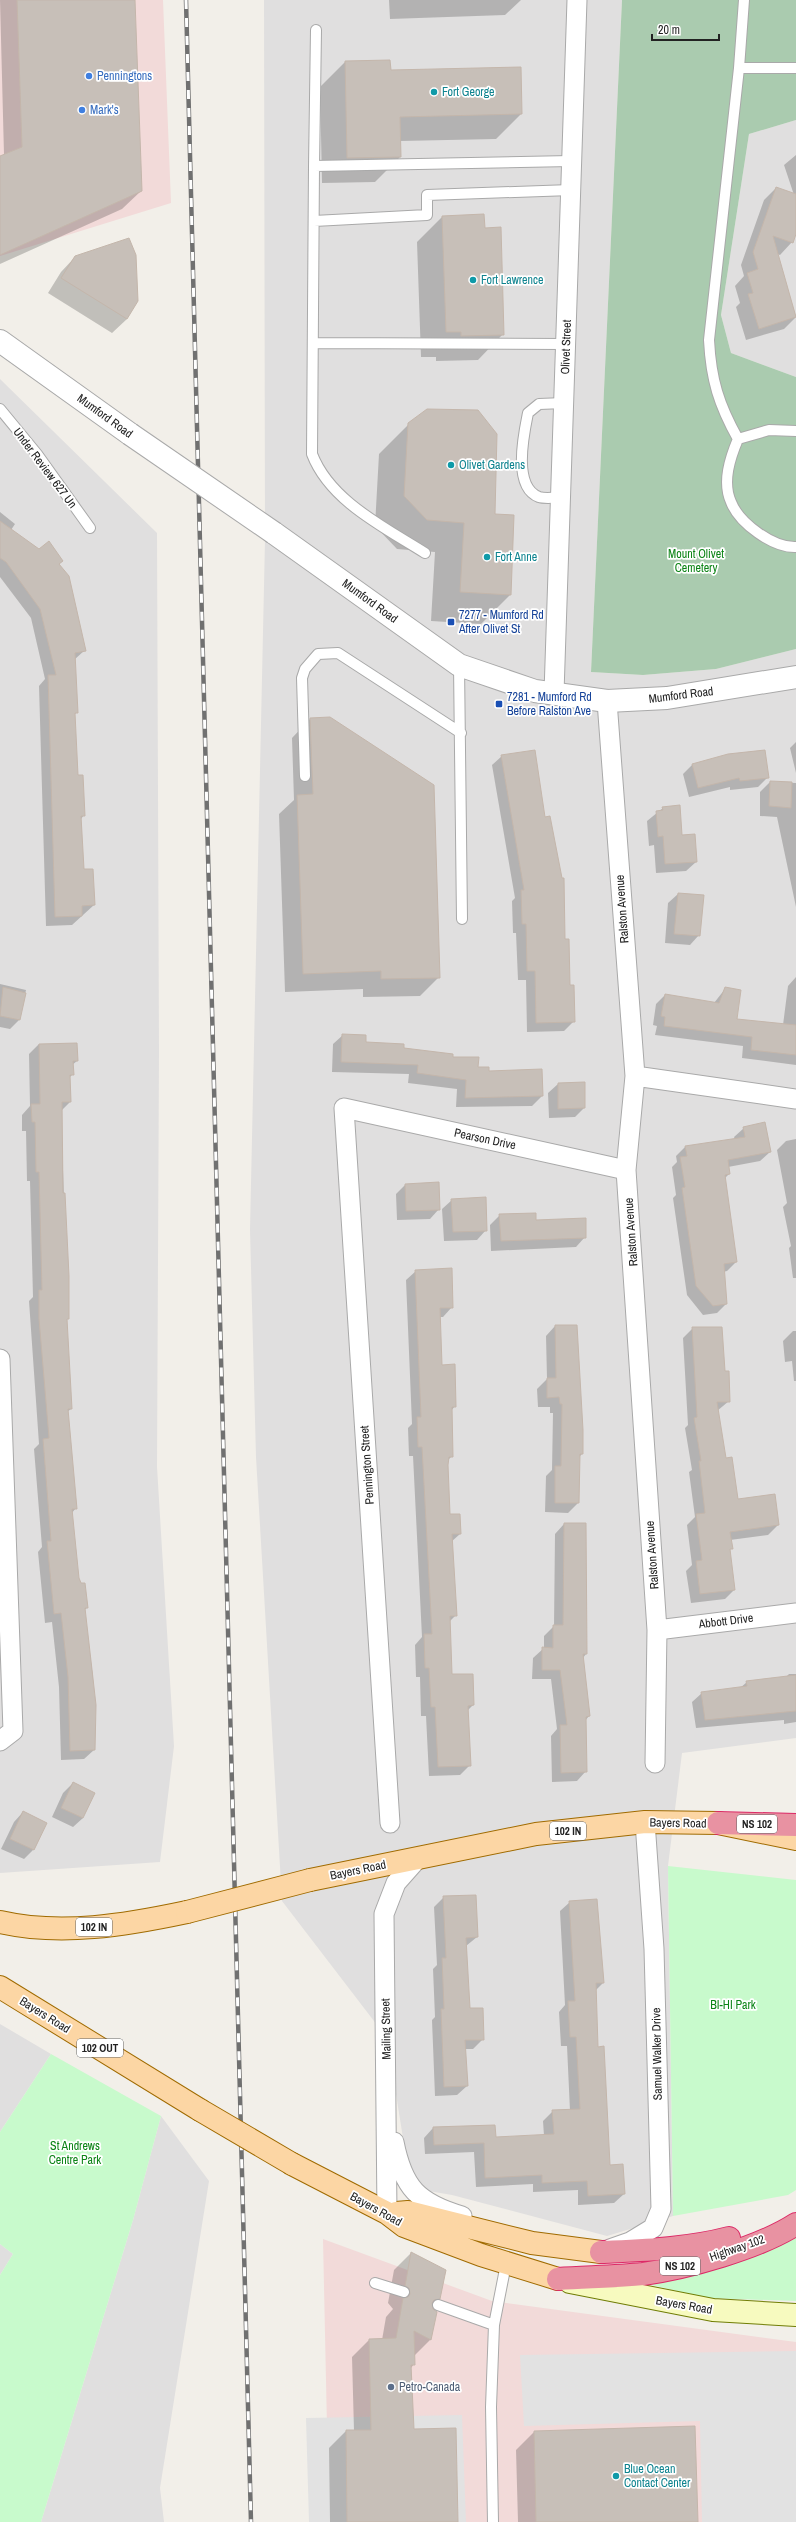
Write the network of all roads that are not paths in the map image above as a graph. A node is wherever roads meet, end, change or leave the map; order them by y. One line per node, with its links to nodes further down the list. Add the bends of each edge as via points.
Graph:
1 (577, 0): 6 (street, Olivet Street)
2 (744, 0): 4 (lane)
3 (316, 30): 7 (lane)
4 (739, 68): 5 (lane); 16 (lane, via 709,340 710,370 724,415)
5 (796, 68)
6 (571, 161): 7 (lane); 8 (street, Olivet Street)
7 (314, 166): 9 (lane)
8 (571, 190): 9 (lane, via 427,195 427,215); 12 (street, Olivet Street)
9 (314, 221): 11 (lane)
10 (0, 340): 21 (street, Mumford Road, bridge)
11 (313, 343): 12 (lane); 20 (lane, via 312,454 319,472 359,512)
12 (566, 344): 13 (street, Olivet Street)
13 (564, 403): 17 (street, Olivet Street); 17 (lane, via 539,404 528,413 522,442 522,471 530,489 539,497)
14 (0, 409): 18 (lane, Under Review 627 Un, via 37,454)
15 (796, 432): 16 (lane, via 769,430)
16 (738, 440): 19 (lane, via 728,464 731,502 757,532 774,543)
17 (561, 498): 23 (street, Olivet Street)
18 (90, 528)
19 (796, 547)
20 (425, 553)
21 (459, 665): 23 (street, Mumford Road, via 536,691); 25 (lane)
22 (796, 677): 24 (street, Mumford Road, via 667,698)
23 (554, 693): 24 (street, Mumford Road)
24 (607, 701): 28 (street, Ralston Avenue)
25 (461, 733): 26 (lane, via 338,653 318,654 305,669 302,678); 27 (lane)
26 (305, 776)
27 (462, 919)
28 (635, 1076): 29 (street); 31 (street, Ralston Avenue)
29 (796, 1099)
30 (344, 1108): 31 (street, Pearson Drive); 38 (street, Pennington Street)
31 (626, 1170): 34 (street, Ralston Avenue)
32 (0, 1359): 35 (street, via 13,1731)
33 (796, 1612): 34 (street, Abbott Drive)
34 (657, 1630): 36 (street, Ralston Avenue)
35 (0, 1741)
36 (655, 1763)
37 (645, 1822): 39 (main road, Bayers Road / 102 IN); 42 (main road, Bayers Road / 102 IN, via 536,1834); 49 (street, Samuel Walker Drive, via 654,1949 661,2209 653,2228)
38 (390, 1823)
39 (718, 1823): 40 (highway, NS 102); 41 (main road, Bayers Road)
40 (796, 1825)
41 (796, 1839)
42 (419, 1856): 43 (main road, Bayers Road / 102 IN, bridge, via 150,1920 78,1928); 45 (street, Mailing Street, via 396,1883 384,1914)
43 (0, 1922)
44 (0, 1987): 46 (main road, Bayers Road / 102 OUT, bridge, via 292,2164)
45 (387, 2105): 46 (street, Mailing Street); 49 (street, via 397,2158 404,2176 420,2198 440,2209 480,2221 564,2239 600,2244)
46 (387, 2213): 50 (main road, NS 102, via 408,2212 532,2243); 51 (main road, Bayers Road, via 404,2226)
47 (796, 2216): 50 (highway, NS 102, via 772,2226 709,2244)
48 (796, 2224): 52 (highway, Highway 102 / NS 102, via 739,2250 680,2266 644,2274)
49 (630, 2242): 50 (street, Samuel Walker Drive)
50 (601, 2252)
51 (506, 2264): 52 (main road, Bayers Road); 57 (lane)
52 (558, 2279): 56 (main road, Bayers Road, via 713,2310)
53 (375, 2283): 54 (lane)
54 (404, 2292)
55 (438, 2306): 57 (lane)
56 (796, 2315)
57 (494, 2325): 58 (lane)
58 (494, 2522)

